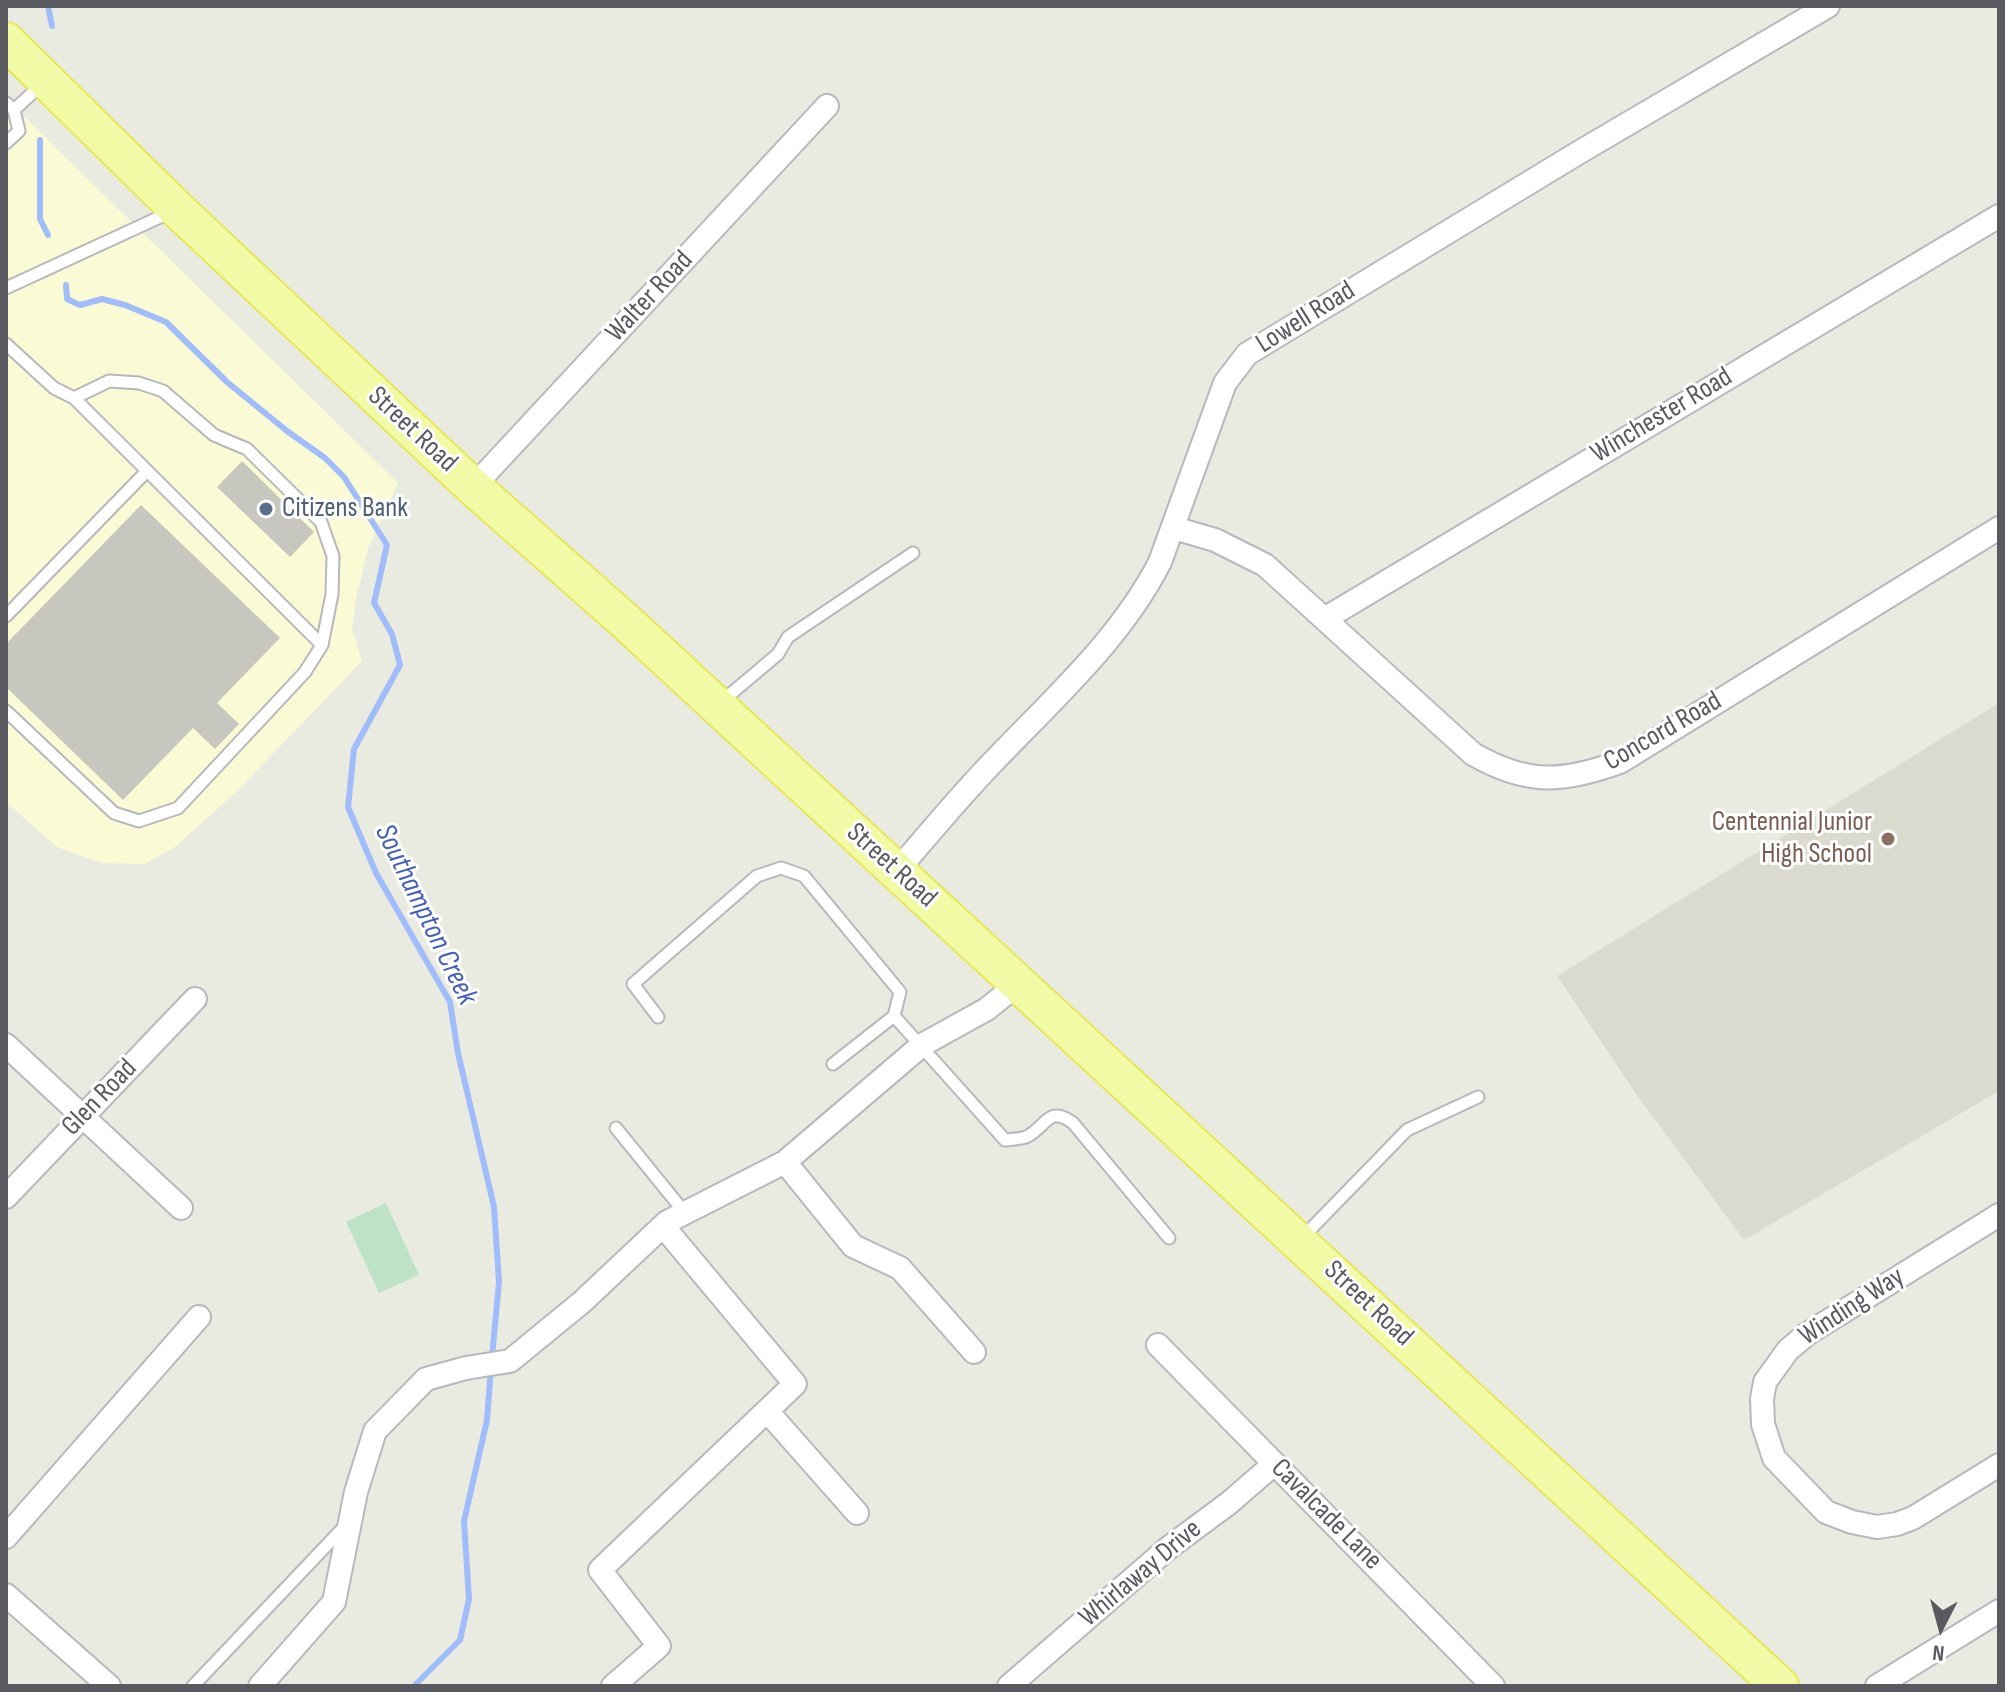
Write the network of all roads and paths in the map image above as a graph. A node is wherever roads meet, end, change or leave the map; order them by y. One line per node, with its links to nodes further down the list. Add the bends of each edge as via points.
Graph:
1 (1828, 6): 14 (street, Lowell Road, via 1247,354 1225,383)
2 (6, 41): 3 (main road, Street Road)
3 (47, 80): 5 (lane); 7 (main road, Street Road)
4 (827, 106): 13 (street, Walter Road)
5 (10, 107): 6 (lane, via 19,131)
6 (6, 143)
7 (178, 210): 9 (lane); 13 (main road, Street Road)
8 (1999, 216): 18 (street, Winchester Road)
9 (6, 288)
10 (6, 344): 11 (lane, via 54,388)
11 (74, 398): 12 (lane); 19 (lane, via 109,381 163,391 214,435 247,449 321,522 333,556)
12 (147, 471): 17 (lane); 19 (lane)
13 (473, 487): 20 (main road, Street Road)
14 (1174, 528): 18 (street, Concord Road, via 1215,540 1265,565); 22 (street, Lowell Road, via 1147,587 1118,630)
15 (1999, 528): 18 (street, Concord Road, via 1620,762 1558,779 1520,776 1473,754)
16 (913, 553): 20 (lane, via 788,637 778,654)
17 (6, 616)
18 (1326, 618)
19 (322, 645): 21 (lane, via 305,672 178,808 139,821 114,813)
20 (717, 706): 22 (main road, Street Road)
21 (6, 711)
22 (896, 872): 23 (main road, Street Road)
23 (1019, 983): 28 (street, via 987,1009); 40 (main road, Street Road)
24 (195, 999): 31 (street, Glen Road)
25 (894, 1016): 26 (lane, via 900,992 804,876 781,868 757,876 633,984); 28 (lane); 29 (lane)
26 (658, 1017)
27 (6, 1045): 31 (street)
28 (922, 1045): 33 (street); 39 (lane, via 1005,1140 1026,1137 1050,1117 1064,1116 1073,1123)
29 (833, 1064)
30 (1478, 1097): 40 (lane, via 1407,1130)
31 (83, 1116): 34 (street, Glen Road); 35 (street)
32 (616, 1128): 36 (lane)
33 (785, 1162): 36 (street); 43 (street, via 853,1246 900,1268)
34 (6, 1197)
35 (181, 1208)
36 (685, 1213): 38 (street)
37 (1999, 1215): 46 (street, Winding Way, via 1807,1334 1771,1370 1762,1399 1763,1424 1774,1458 1826,1512 1852,1522 1877,1527 1913,1518)
38 (663, 1226): 44 (street, via 795,1384); 48 (street, via 510,1361 426,1379 375,1431)
39 (1169, 1238)
40 (1299, 1241): 58 (main road, Street Road)
41 (199, 1317): 49 (street)
42 (1158, 1345): 45 (street, Cavalcade Lane)
43 (974, 1352)
44 (767, 1411): 47 (street); 55 (street, via 600,1570 659,1646)
45 (1274, 1464): 56 (street, Whirlaway Drive); 57 (street, Cavalcade Lane)
46 (1999, 1465)
47 (857, 1513)
48 (350, 1521): 53 (lane); 54 (street, via 334,1602)
49 (6, 1537)
50 (6, 1595): 52 (street)
51 (1999, 1611): 59 (street)
52 (109, 1686)
53 (193, 1686)
54 (260, 1686)
55 (613, 1686)
56 (1009, 1686)
57 (1493, 1686)
58 (1780, 1686)
59 (1877, 1686)

